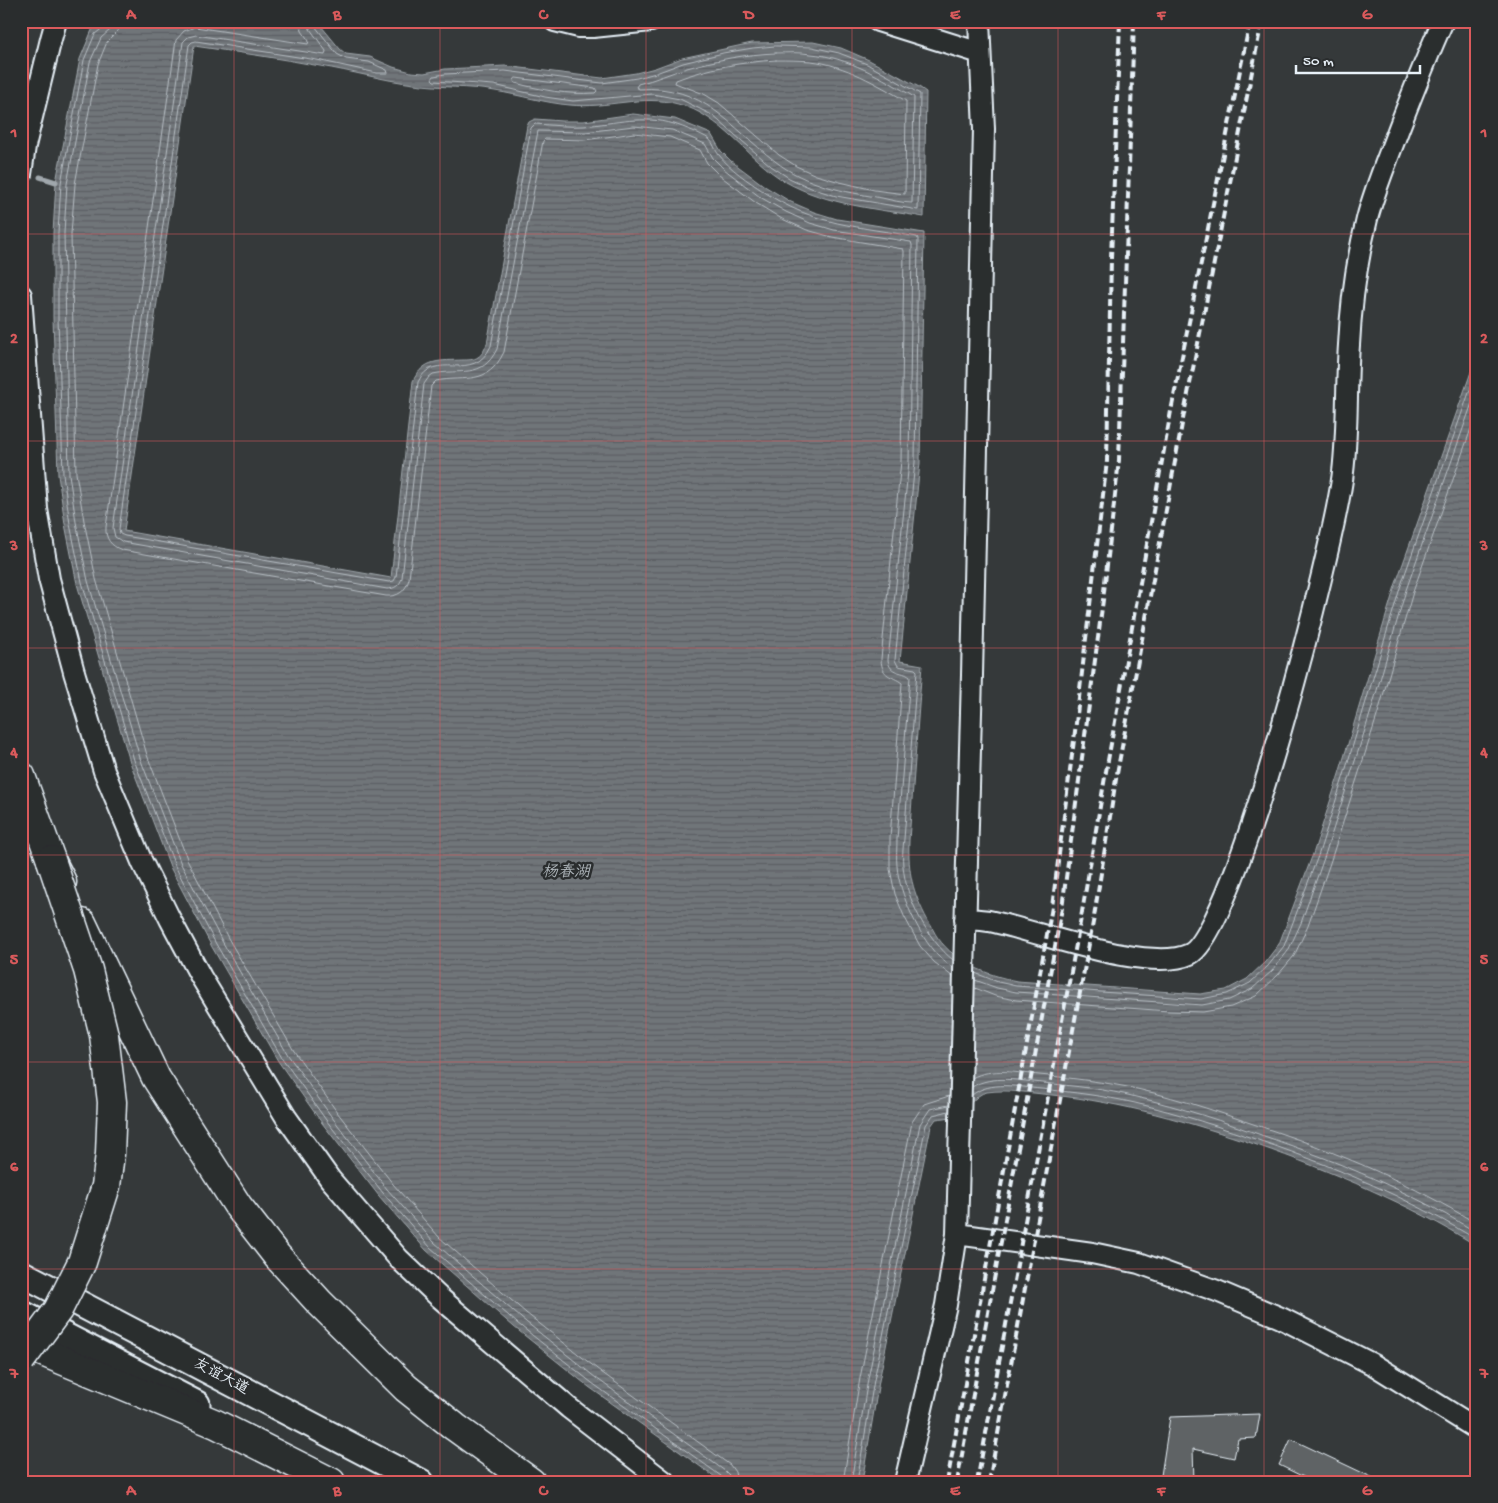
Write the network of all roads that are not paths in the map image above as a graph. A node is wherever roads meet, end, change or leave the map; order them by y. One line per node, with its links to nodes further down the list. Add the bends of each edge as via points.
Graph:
1 (56, 21): 8 (street)
2 (555, 21): 3 (street, via 593,28)
3 (651, 21)
4 (878, 21): 7 (street)
5 (979, 21): 7 (street)
6 (1443, 21): 12 (street, via 1377,184 1367,218 1350,314 1344,470 1328,547 1277,746 1230,884 1208,935 1190,954 1153,958 1118,954 988,921)
7 (980, 53): 12 (street, via 984,139)
8 (21, 174)
9 (21, 295): 23 (street, via 37,510 50,579 74,672 104,771 130,834 201,977 286,1117 330,1179 399,1259 438,1297 569,1408)
10 (21, 776): 11 (highway)
11 (51, 860): 17 (highway, bridge, via 88,970 104,1035 112,1102 110,1154 106,1186 82,1262 58,1310); 22 (highway, bridge, via 156,1078 238,1206 276,1256 406,1388)
12 (965, 922): 13 (street)
13 (957, 1234): 18 (street, via 1130,1261 1217,1291 1281,1318 1374,1365); 24 (street, via 944,1315)
14 (21, 1273): 21 (main road, 友谊大道)
15 (21, 1313): 20 (main road)
16 (21, 1343): 19 (highway, via 216,1424)
17 (21, 1360)
18 (1477, 1429)
19 (331, 1482)
20 (346, 1482)
21 (421, 1482)
22 (531, 1482)
23 (665, 1482)
24 (906, 1482)

